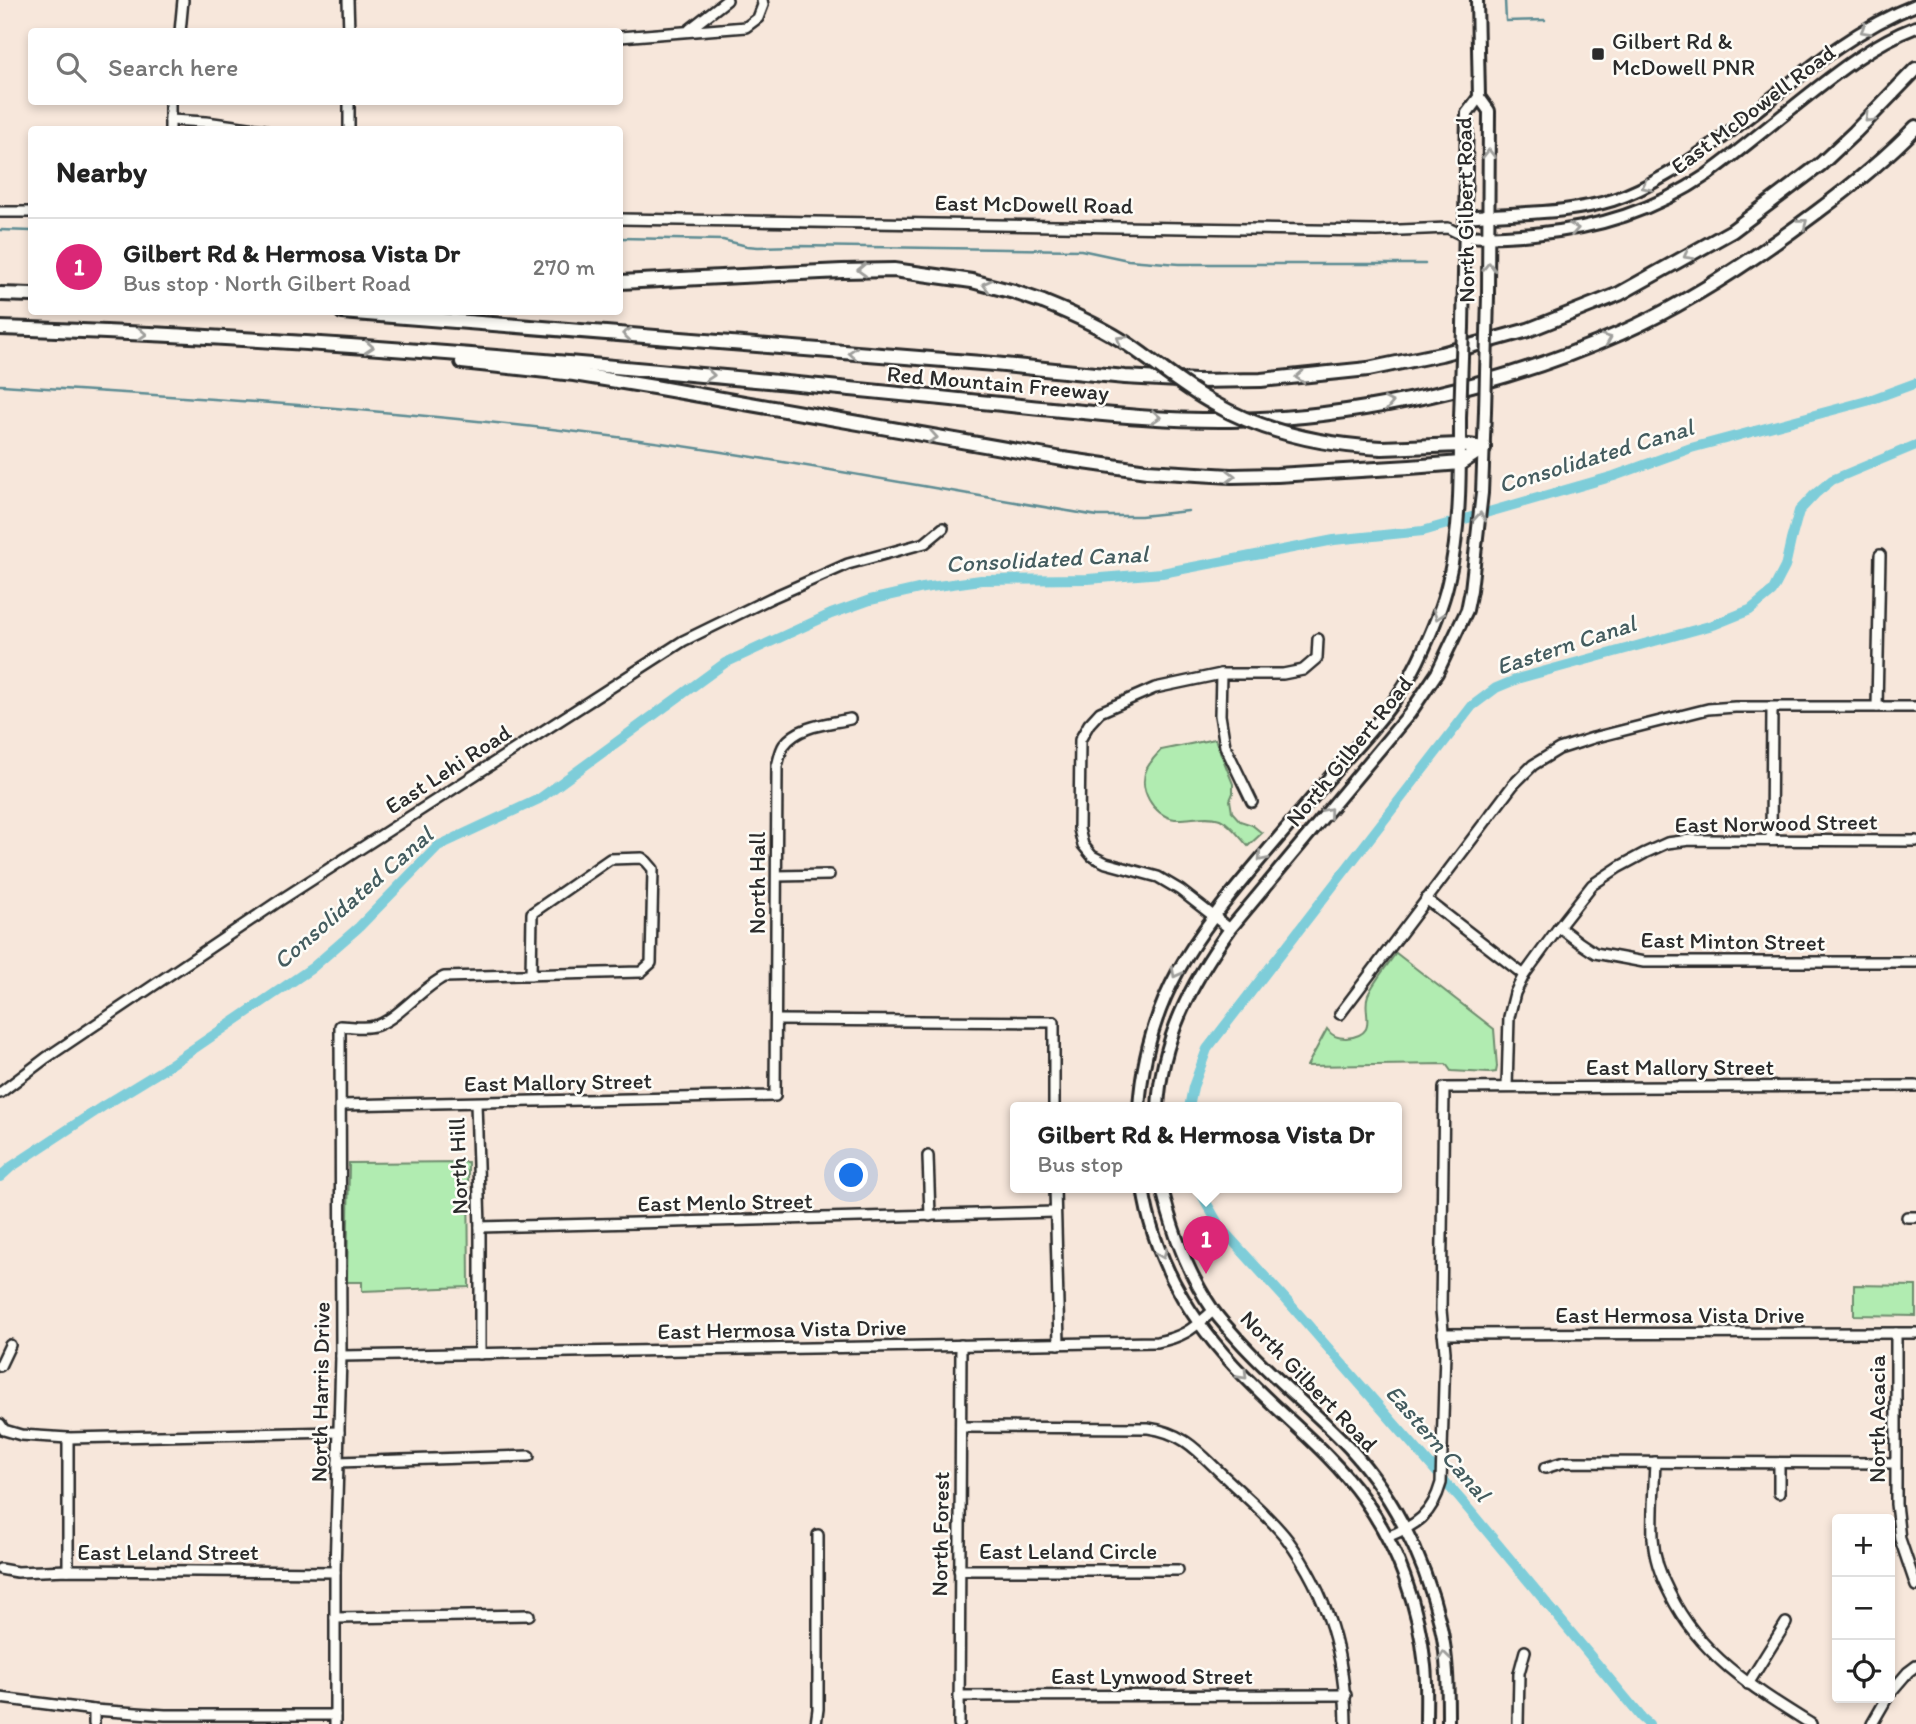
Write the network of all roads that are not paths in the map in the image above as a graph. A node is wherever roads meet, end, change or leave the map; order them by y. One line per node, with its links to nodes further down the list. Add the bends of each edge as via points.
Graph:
1 (183, 0): 8 (street)
2 (348, 0): 9 (street)
3 (727, 0): 10 (street)
4 (762, 0): 10 (street, via 758,18 746,27)
5 (1477, 0): 13 (main road, North Gilbert Road)
6 (1916, 5): 22 (main road, East McDowell Road, one-way to 22, via 1858,33 1696,157 1633,192 1575,209)
7 (1916, 27): 27 (main road, East McDowell Road, one-way to 7, via 1566,231 1656,204 1707,174 1846,65)
8 (180, 28)
9 (349, 28)
10 (689, 30): 11 (street)
11 (623, 37)
12 (1916, 69): 31 (highway, Red Mountain Freeway, one-way to 31, via 1821,163 1732,231 1619,294 1528,330 1368,369 1261,380 1196,381)
13 (1479, 97): 22 (main road, North Gilbert Road, one-way to 13, via 1489,111); 23 (main road, North Gilbert Road, via 1467,113)
14 (170, 105): 16 (street)
15 (349, 105): 18 (street)
16 (170, 125): 17 (street, via 206,121)
17 (238, 126)
18 (349, 126)
19 (1916, 127): 33 (highway, Red Mountain Freeway, one-way to 19, via 1121,415 1233,420 1314,415 1482,382 1625,331 1781,240 1845,192)
20 (0, 212): 21 (street)
21 (28, 212)
22 (1489, 215): 23 (main road, East McDowell Road); 27 (main road, North Gilbert Road)
23 (1465, 217): 25 (street, East McDowell Road); 26 (main road, North Gilbert Road)
24 (623, 219): 25 (street, East McDowell Road, via 1377,231)
25 (1448, 228): 26 (street, East McDowell Road)
26 (1465, 236): 27 (main road, East McDowell Road); 34 (main road, North Gilbert Road, bridge)
27 (1489, 238): 35 (main road, North Gilbert Road, one-way to 27, bridge)
28 (623, 282): 34 (highway, one-way to 28, bridge, via 1342,446 1259,425 1214,404 1109,332 1043,302 972,281 883,270)
29 (0, 295): 30 (highway)
30 (28, 295)
31 (382, 315)
32 (0, 328): 33 (highway, Red Mountain Freeway, one-way to 33)
33 (422, 351): 36 (highway, one-way to 36, via 466,363 574,374 1136,470 1277,475)
34 (1460, 445): 35 (highway); 36 (main road, North Gilbert Road)
35 (1484, 448): 36 (highway); 53 (main road, North Gilbert Road, one-way to 35, via 1410,713 1437,673 1471,590)
36 (1461, 463): 51 (main road, North Gilbert Road, one-way to 51, via 1448,583 1417,663 1370,731)
37 (943, 528): 61 (street, East Lehi Road, via 925,543 848,564 683,641 279,901)
38 (1880, 555): 41 (street)
39 (1318, 639): 40 (street, via 1317,658 1303,670)
40 (1221, 674): 45 (street, via 1224,746); 51 (street, via 1155,688 1117,703 1088,724 1080,740 1079,829 1083,845 1106,863 1158,877)
41 (1877, 707): 42 (street); 43 (street)
42 (1916, 707)
43 (1772, 708): 46 (street); 50 (street, via 1708,709 1559,749 1513,785)
44 (850, 719): 49 (street, North Hall, via 814,726 783,746 777,766)
45 (1252, 802)
46 (1771, 840): 47 (street, East Norwood Street); 52 (street, East Norwood Street, via 1667,844 1592,885)
47 (1916, 841)
48 (829, 875): 49 (street)
49 (776, 876): 58 (street, North Hall)
50 (1426, 899): 56 (street); 57 (street)
51 (1213, 916): 53 (street); 64 (main road, North Gilbert Road, one-way to 64, via 1165,995 1145,1057)
52 (1559, 926): 54 (street, East Minton Street, via 1595,953 1644,962); 56 (street, East Norwood Street)
53 (1230, 929): 65 (main road, North Gilbert Road, via 1181,1008)
54 (1916, 961)
55 (531, 975): 55 (street, via 641,972 651,964 653,869 648,862 642,858 610,859 532,913); 67 (street, North Harris Drive, via 444,977 388,1020 374,1026 340,1026)
56 (1524, 975): 60 (street, East Norwood Street, via 1509,1017)
57 (1340, 1014)
58 (776, 1020): 62 (street, North Hall); 63 (street, via 1054,1022)
59 (1916, 1086): 60 (street, East Mallory Street)
60 (1507, 1087): 79 (street, East Mallory Street, via 1444,1088)
61 (0, 1093)
62 (775, 1096): 66 (street, East Mallory Street)
63 (1054, 1102)
64 (1140, 1102)
65 (1159, 1102)
66 (476, 1103): 67 (street, East Mallory Street); 74 (street, North Hill)
67 (341, 1105): 84 (street, North Harris Drive)
68 (928, 1156): 73 (street)
69 (1055, 1193): 72 (street)
70 (1144, 1193): 76 (main road, North Gilbert Road, one-way to 76, via 1169,1273)
71 (1163, 1193): 75 (main road, North Gilbert Road, via 1176,1238)
72 (1055, 1212): 73 (street, East Menlo Street); 80 (street)
73 (930, 1216): 74 (street, East Menlo Street)
74 (480, 1227): 83 (street, North Hill)
75 (1213, 1311): 76 (street, East Hermosa Vista Drive); 97 (main road, North Gilbert Road, via 1270,1373 1341,1439)
76 (1198, 1324): 80 (street, East Hermosa Vista Drive, via 1175,1339 1157,1342); 99 (main road, North Gilbert Road, one-way to 99, via 1223,1355 1337,1465)
77 (1896, 1333): 78 (street, East Hermosa Vista Drive); 79 (street, East Hermosa Vista Drive); 94 (street, North Acacia)
78 (1916, 1333)
79 (1443, 1334): 97 (street, via 1441,1483 1430,1510)
80 (1059, 1344): 82 (street, East Hermosa Vista Drive)
81 (10, 1345): 85 (street)
82 (961, 1345): 83 (street, East Hermosa Vista Drive); 87 (street, North Forest)
83 (481, 1354): 84 (street, East Hermosa Vista Drive)
84 (341, 1356): 88 (street, North Harris Drive)
85 (0, 1366)
86 (0, 1424): 89 (street, via 4,1430 22,1435)
87 (961, 1427): 102 (street, North Forest); 113 (street, via 1148,1428 1183,1439 1286,1537 1305,1566 1333,1628)
88 (339, 1432): 89 (street); 91 (street, North Harris Drive)
89 (68, 1438): 101 (street)
90 (529, 1456): 91 (street)
91 (338, 1462): 104 (street, North Harris Drive)
92 (1655, 1462): 93 (street); 95 (street, via 1564,1462); 111 (street, via 1653,1540 1661,1578 1694,1634)
93 (1779, 1463): 94 (street); 96 (street)
94 (1895, 1463): 105 (street, North Acacia, via 1899,1539)
95 (1545, 1468)
96 (1779, 1493)
97 (1406, 1530): 99 (street); 124 (main road, North Gilbert Road, one-way to 97, via 1440,1625)
98 (818, 1535): 120 (street)
99 (1387, 1537): 123 (main road, North Gilbert Road, via 1408,1587 1420,1633 1426,1668)
100 (0, 1569): 101 (street, East Leland Street)
101 (68, 1570): 104 (street, East Leland Street)
102 (959, 1570): 103 (street, East Leland Circle); 114 (street, North Forest)
103 (1178, 1570)
104 (335, 1572): 107 (street, North Harris Drive)
105 (1916, 1587)
106 (529, 1615): 107 (street)
107 (335, 1618): 118 (street, North Harris Drive)
108 (1786, 1623): 111 (street)
109 (1525, 1651): 125 (street, via 1519,1673)
110 (1916, 1666): 112 (street)
111 (1748, 1684): 126 (street)
112 (1895, 1688)
113 (1346, 1695): 114 (street, East Lynwood Street); 122 (street)
114 (959, 1696): 121 (street, North Forest)
115 (0, 1698): 117 (street)
116 (1884, 1703): 127 (street)
117 (94, 1710): 118 (street); 119 (street)
118 (335, 1720)
119 (94, 1724)
120 (816, 1724)
121 (959, 1724)
122 (1346, 1724)
123 (1426, 1724)
124 (1448, 1724)
125 (1518, 1724)
126 (1811, 1724)
127 (1872, 1724)

